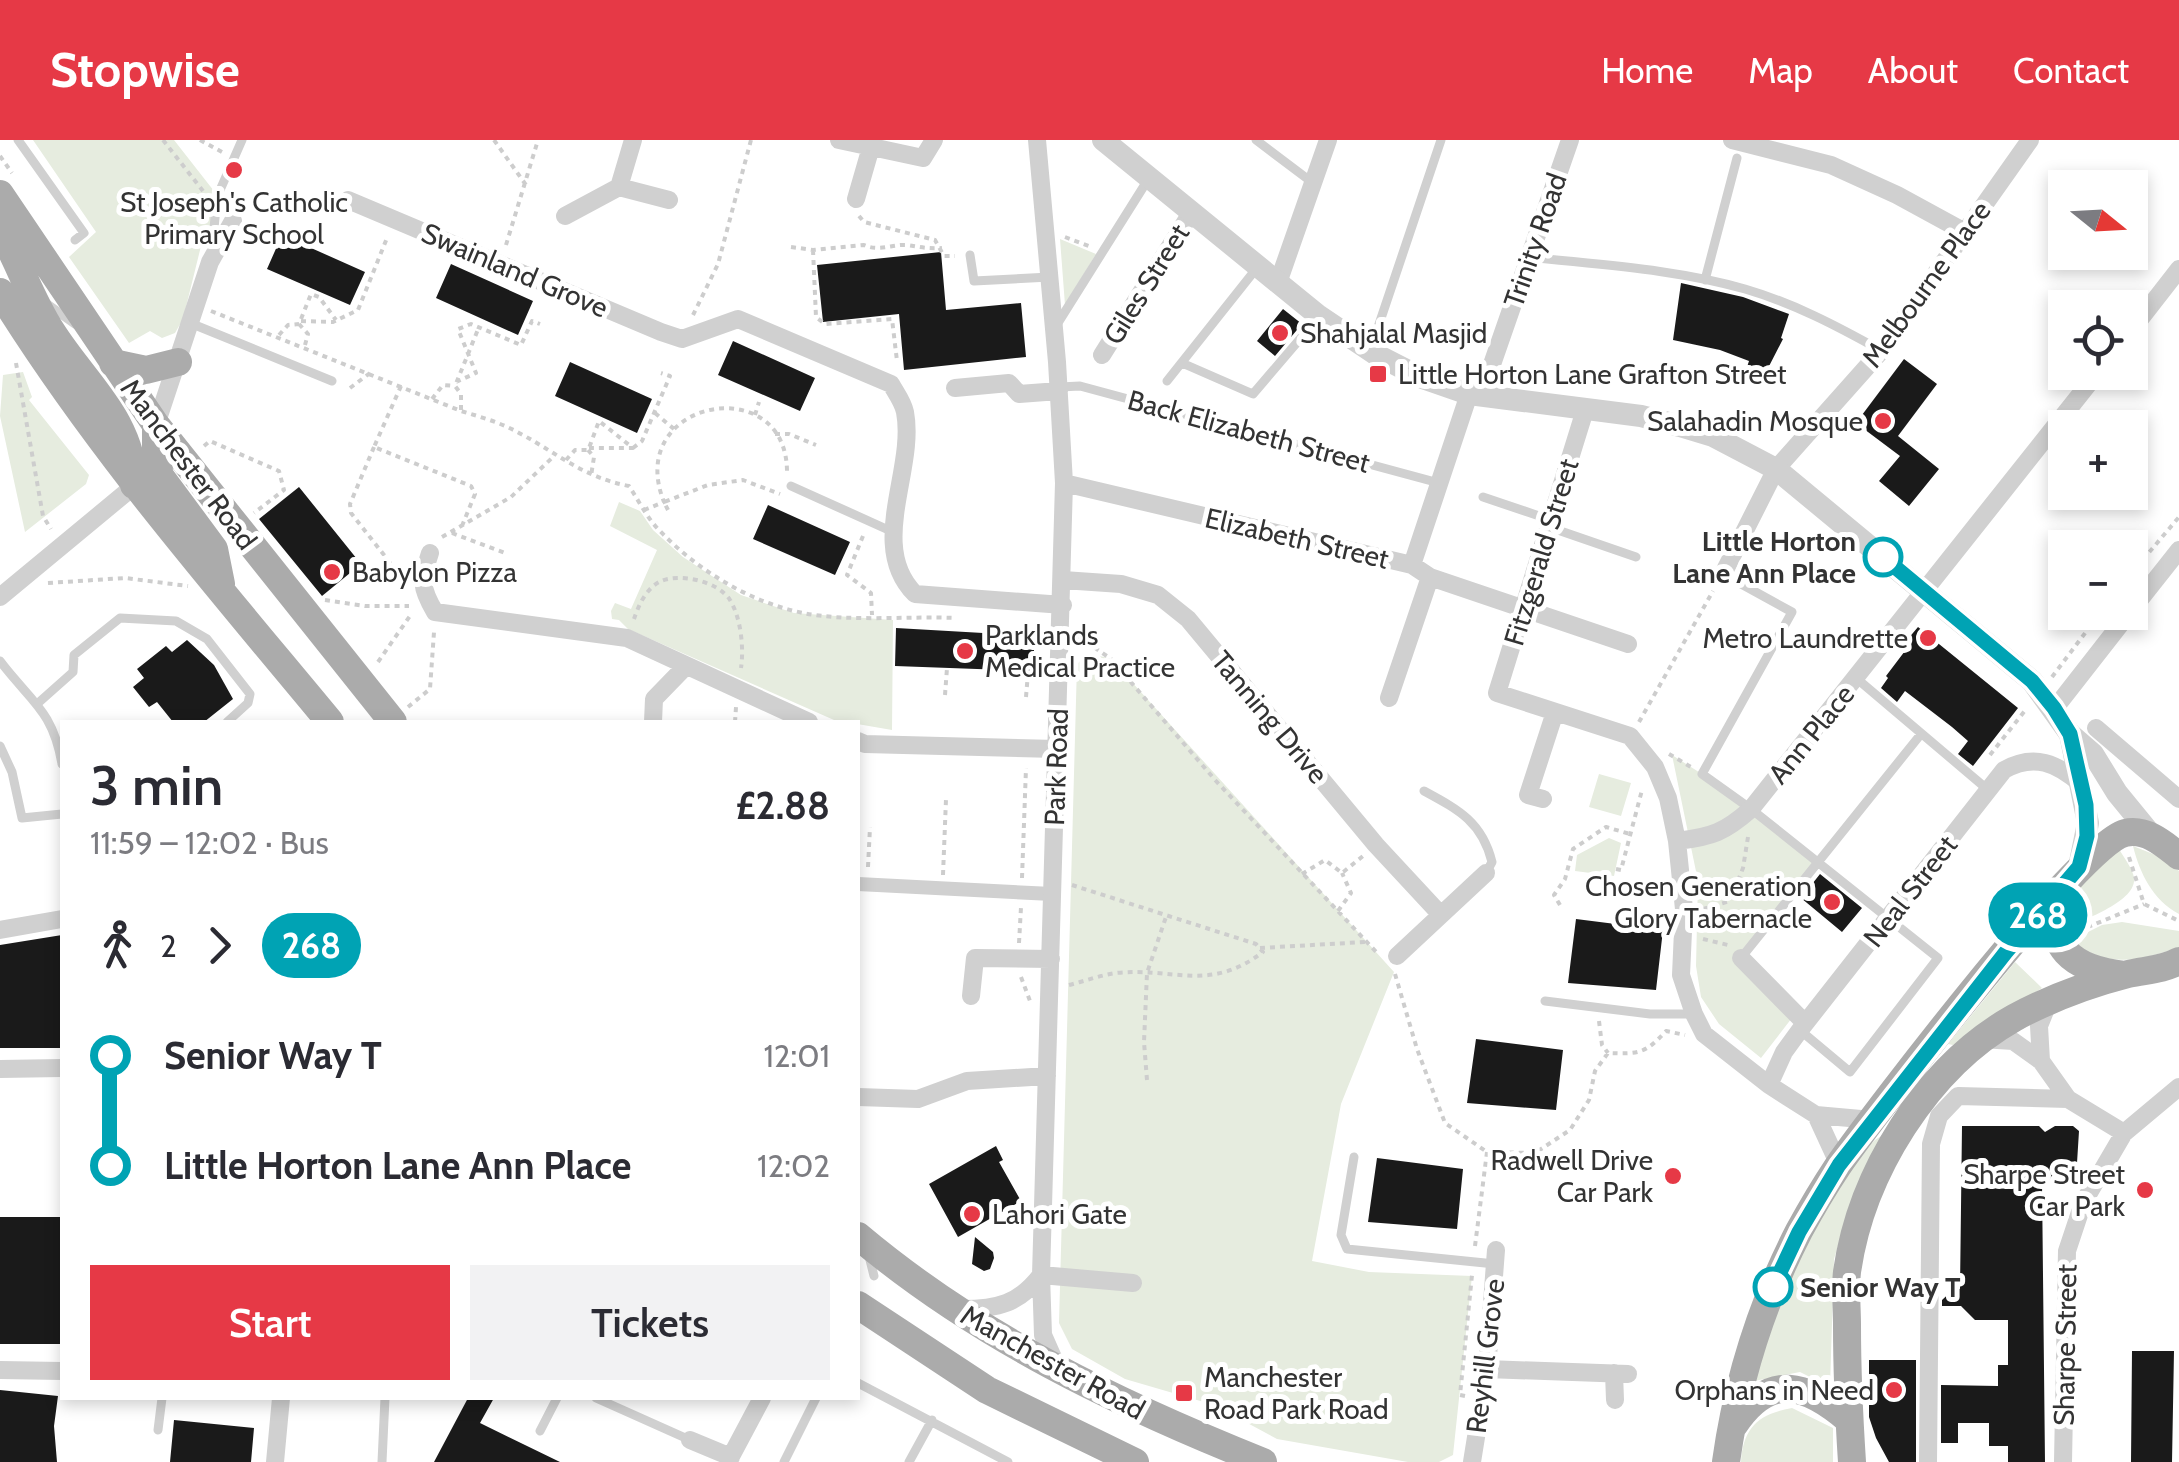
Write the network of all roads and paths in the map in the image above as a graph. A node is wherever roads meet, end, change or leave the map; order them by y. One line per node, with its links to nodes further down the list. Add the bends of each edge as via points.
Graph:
1 (18, 140): 39 (lane, via 84,233)
2 (162, 140): 31 (path)
3 (200, 140): 22 (path)
4 (242, 140): 22 (lane)
5 (494, 140): 25 (path)
6 (538, 140): 25 (path)
7 (632, 140): 26 (street)
8 (751, 140): 67 (path, via 718,264)
9 (839, 140): 18 (street)
10 (934, 140): 18 (street, via 923,158)
11 (1037, 140): 37 (street, Park Road)
12 (1102, 140): 20 (street)
13 (1256, 140): 24 (lane)
14 (1328, 140): 24 (street)
15 (1441, 140): 70 (lane)
16 (1570, 140): 46 (street, Trinity Road)
17 (2030, 140): 38 (street, Melbourne Place)
18 (872, 147): 30 (street)
19 (1734, 149): 38 (street, via 1831,165); 52 (lane)
20 (1130, 150): 23 (street)
21 (0, 156): 27 (path)
22 (234, 158): 31 (lane)
23 (1149, 178): 32 (street); 43 (lane)
24 (1313, 183): 53 (street)
25 (526, 185): 48 (path)
26 (619, 187): 29 (street); 33 (street)
27 (9, 188): 65 (main road, Manchester Road)
28 (348, 200): 34 (street, Swainland Grove)
29 (668, 200)
30 (856, 200): 41 (path, via 864,222 935,240)
31 (216, 208): 47 (lane)
32 (1191, 213): 49 (street); 72 (street, Giles Street)
33 (565, 216)
34 (395, 219): 48 (street, Swainland Grove); 59 (path, via 358,310)
35 (232, 221): 47 (street)
36 (0, 228): 55 (main road)
37 (1045, 228): 43 (path); 51 (street, Park Road)
38 (1964, 231): 69 (street, Melbourne Place)
39 (75, 240)
40 (791, 247): 42 (path)
41 (942, 248): 42 (path); 44 (path, via 944,256)
42 (812, 250): 74 (path, via 816,317 825,324 892,319)
43 (1102, 252): 64 (lane)
44 (970, 255): 51 (lane, via 974,281)
45 (0, 256): 55 (lane)
46 (1529, 256): 52 (lane); 87 (street, Trinity Road)
47 (210, 262): 57 (street)
48 (500, 262): 67 (street, Swainland Grove)
49 (1258, 267): 53 (street); 75 (lane)
50 (2179, 269): 56 (street)
51 (1050, 277): 64 (street, Park Road)
52 (1705, 280): 69 (lane, via 1816,315)
53 (1278, 283): 58 (street)
54 (0, 292): 61 (main road, Manchester Road)
55 (32, 293): 65 (lane); 109 (main road, via 128,440)
56 (2148, 309)
57 (193, 314): 66 (path); 73 (street); 79 (lane)
58 (1319, 316): 70 (street); 75 (lane, via 1253,394)
59 (336, 320): 60 (path); 60 (path, via 311,294)
60 (300, 322): 66 (path); 68 (path, via 308,334)
61 (20, 324): 109 (main road, Manchester Road); 121 (path, via 15,358 33,465 43,516)
62 (540, 324): 63 (path, via 532,321 521,344)
63 (479, 328): 71 (path); 71 (path, via 458,329)
64 (1054, 328): 85 (street, Park Road)
65 (94, 336): 76 (main road, Manchester Road)
66 (278, 337): 68 (path)
67 (682, 339): 120 (street, via 738,319 891,384 907,428)
68 (304, 348): 78 (path)
69 (1881, 350): 104 (street, Melbourne Place)
70 (1370, 351): 87 (street)
71 (468, 354): 81 (path); 81 (path, via 476,373)
72 (1102, 355)
73 (178, 362): 76 (main road, via 146,370); 94 (street)
74 (897, 362)
75 (1182, 363): 80 (lane)
76 (113, 364): 94 (main road, Manchester Road)
77 (661, 372): 92 (path, via 670,376)
78 (370, 373): 82 (path); 83 (path)
79 (332, 381)
80 (1167, 381)
81 (456, 384): 88 (path, via 443,385); 91 (path)
82 (400, 386): 88 (path); 98 (path)
83 (350, 388)
84 (955, 388): 85 (street, via 1009,383 1019,394)
85 (1059, 389): 107 (lane, Back Elizabeth Street, via 1080,386); 108 (street, Park Road)
86 (2084, 390): 137 (street, Ann Place)
87 (1475, 395): 90 (street); 107 (street, Trinity Road)
88 (432, 399): 91 (path)
89 (760, 402): 93 (path)
90 (1585, 410): 104 (street, via 1641,416 1713,436); 116 (street, Fitzgerald Street)
91 (461, 411): 101 (path, via 522,434)
92 (654, 413): 95 (path); 99 (path)
93 (755, 415): 95 (path, via 706,409); 96 (path)
94 (156, 425): 103 (main road, Manchester Road); 109 (street); 134 (main road, via 160,476 214,549)
95 (674, 430): 111 (path, via 658,459)
96 (776, 434): 97 (path); 106 (path, via 787,459)
97 (816, 445)
98 (374, 447): 117 (path, via 471,486 475,494); 130 (path, via 351,513 395,569)
99 (632, 448): 100 (path); 100 (path, via 599,421)
100 (588, 449): 102 (path, via 575,450); 105 (path, via 594,457)
101 (554, 456): 102 (path); 117 (path, via 510,497)
102 (564, 462): 105 (path)
103 (183, 468): 118 (main road, Manchester Road); 118 (path, via 210,441 279,471 284,490)
104 (1776, 469): 128 (street, Melbourne Place); 137 (street)
105 (590, 476): 112 (path, via 629,486)
106 (787, 482): 111 (path, via 780,495 743,480); 115 (lane)
107 (1439, 482): 127 (street, Trinity Road)
108 (1064, 483): 127 (street, Elizabeth Street); 131 (street, Park Road)
109 (134, 486): 121 (street); 134 (main road, Manchester Road)
110 (1483, 497): 116 (lane)
111 (664, 502): 112 (path); 113 (path)
112 (644, 510): 132 (path, via 686,556)
113 (668, 510)
114 (2179, 517): 125 (path)
115 (870, 521): 120 (lane); 142 (path, via 847,575 871,592)
116 (1550, 523): 126 (lane); 139 (street, Fitzgerald Street)
117 (462, 526): 119 (path)
118 (236, 527): 141 (main road, Manchester Road)
119 (450, 532): 123 (path); 124 (path)
120 (894, 532): 138 (street, via 898,572 916,594)
121 (62, 545): 135 (street)
122 (2179, 550): 133 (street)
123 (430, 552): 130 (street)
124 (508, 554)
125 (2148, 554)
126 (1636, 557)
127 (1412, 565): 129 (street, Elizabeth Street)
128 (1723, 574): 171 (path); 184 (lane, via 1792,612 1702,774)
129 (1430, 577): 139 (street, Elizabeth Street); 158 (street)
130 (422, 578): 140 (street)
131 (1063, 580): 138 (street, Park Road); 191 (street, Tanning Drive, via 1158,594 1188,619)
132 (730, 585): 136 (path); 142 (path, via 804,613)
133 (2148, 589)
134 (222, 590): 135 (path, via 125,578); 163 (main road, Manchester Road)
135 (7, 592)
136 (723, 593): 147 (path, via 681,578 661,580 648,591 636,619); 155 (path, via 739,628)
137 (1924, 594): 153 (street, Ann Place); 159 (street)
138 (1062, 605): 144 (street, Park Road)
139 (1524, 609): 148 (street, Elizabeth Street); 161 (street, Fitzgerald Street, via 1498,694)
140 (432, 613): 141 (path, via 326,598); 147 (street); 154 (path, via 412,613); 165 (path, via 430,689)
141 (306, 615): 154 (main road, Manchester Road)
142 (872, 616): 143 (path)
143 (970, 618)
144 (1062, 628): 152 (street, Park Road); 198 (path, via 1112,658)
145 (2090, 630): 159 (path)
146 (2113, 630): 159 (street)
147 (609, 636): 150 (street)
148 (1628, 644)
149 (0, 661): 160 (lane)
150 (686, 666): 155 (street); 166 (street, via 654,699)
151 (947, 668): 156 (path)
152 (1060, 674): 157 (path, via 1028,673); 174 (street, Park Road)
153 (1856, 678): 169 (lane); 184 (street, Ann Place)
154 (358, 680): 164 (main road, Manchester Road)
155 (737, 690): 167 (street)
156 (945, 694)
157 (1026, 696)
158 (1389, 698)
159 (2048, 700): 170 (street); 177 (path)
160 (37, 704): 162 (lane, via 73,672 74,655 120,618 176,621 207,639 250,694); 175 (lane)
161 (1555, 712): 171 (street); 182 (street, via 1528,795)
162 (230, 720)
163 (328, 720)
164 (390, 720)
165 (394, 720)
166 (653, 720)
167 (804, 720)
168 (2096, 728): 183 (street)
169 (1921, 734): 177 (lane); 193 (lane)
170 (2070, 734): 178 (street); 189 (street, via 2093,754)
171 (1630, 736): 176 (street)
172 (860, 742): 174 (street)
173 (0, 746): 185 (lane, via 22,818)
174 (1056, 749): 201 (street, Park Road)
175 (60, 750)
176 (1650, 761): 187 (path); 190 (street, via 1668,798)
177 (1972, 777): 179 (lane)
178 (2082, 785): 179 (street, Neal Street, via 2057,766 2028,760 2004,770); 194 (street, via 2088,823)
179 (1989, 791): 209 (street, Neal Street)
180 (1424, 792): 197 (lane, via 1470,818 1492,862)
181 (946, 799): 200 (path)
182 (1543, 799)
183 (2179, 799)
184 (1752, 809): 190 (street, Ann Place, via 1727,830); 193 (lane); 205 (path, via 1730,901)
185 (60, 814)
186 (870, 826): 199 (path)
187 (1630, 834): 195 (path, via 1621,870); 204 (path, via 1606,827 1573,849 1554,895)
188 (2121, 834): 189 (main road); 194 (main road); 203 (path)
189 (2153, 837): 192 (main road)
190 (1677, 842): 205 (street)
191 (1376, 844): 196 (path); 208 (street, Tanning Drive)
192 (2179, 856)
193 (1818, 862): 209 (lane); 217 (lane)
194 (2079, 867): 202 (main road)
195 (1616, 869)
196 (1342, 873): 198 (path, via 1325,860); 206 (path, via 1351,893)
197 (1486, 873): 208 (street)
198 (1302, 874): 206 (path)
199 (862, 884): 200 (street)
200 (943, 888): 201 (street)
201 (1053, 888): 207 (path, via 1088,888); 218 (street, Park Road)
202 (2057, 892): 214 (main road); 243 (main road)
203 (2144, 904): 211 (path); 214 (path)
204 (1560, 905)
205 (1684, 909): 213 (street)
206 (1338, 912): 215 (path)
207 (1168, 914): 216 (path); 221 (path)
208 (1441, 916): 219 (street)
209 (1889, 918): 229 (street, Neal Street); 229 (lane, via 1938,958 1850,1072)
210 (60, 919): 212 (street)
211 (2179, 920)
212 (0, 930)
213 (1682, 934): 217 (path); 228 (street, via 1681,975)
214 (2057, 939): 222 (main road, via 2080,964)
215 (1368, 942): 216 (path); 219 (path)
216 (1260, 948): 221 (path, via 1246,965 1197,978)
217 (1744, 954): 229 (street)
218 (1051, 959): 223 (street, Park Road); 224 (street, via 974,958)
219 (1391, 962): 232 (path, via 1445,1123 1488,1152 1535,1153 1570,1130)
220 (2176, 964): 222 (main road)
221 (1148, 973): 223 (path, via 1114,973); 237 (path)
222 (2126, 975): 226 (main road)
223 (1050, 990): 236 (street, Park Road)
224 (971, 996)
225 (1545, 1000): 227 (lane)
226 (2050, 1001): 231 (main road); 233 (street, via 2038,1026)
227 (1597, 1009): 228 (lane); 232 (path)
228 (1694, 1014): 230 (street)
229 (1802, 1027): 238 (street, Neal Street)
230 (1704, 1034): 232 (path, via 1693,1041 1666,1032 1641,1052); 238 (street)
231 (1982, 1038): 233 (street, via 2014,1041); 270 (main road, via 1908,1120 1863,1210 1847,1272)
232 (1608, 1053)
233 (2041, 1061): 241 (street)
234 (60, 1068): 235 (street)
235 (0, 1069)
236 (1047, 1076): 240 (street, via 967,1081 918,1100); 250 (street, Park Road)
237 (1147, 1080)
238 (1769, 1085): 242 (street)
239 (2179, 1088): 244 (street, Sharpe Street)
240 (860, 1096)
241 (2068, 1099): 244 (street); 286 (street, via 1958,1096 1939,1116 1931,1144)
242 (1816, 1115): 243 (street); 246 (street)
243 (1872, 1120): 246 (main road)
244 (2124, 1133): 287 (street, Sharpe Street, via 2084,1202 2066,1251)
245 (1354, 1157): 248 (lane, via 1342,1235 1347,1249)
246 (1839, 1165): 272 (main road, via 1768,1297)
247 (861, 1244): 249 (lane); 253 (main road, Manchester Road)
248 (1496, 1257): 256 (street, Reyhill Grove)
249 (874, 1276)
250 (1042, 1276): 251 (street); 253 (street, via 1022,1298 1003,1306); 259 (street, Park Road, via 1043,1335)
251 (1133, 1283)
252 (860, 1306): 255 (main road, Manchester Road)
253 (956, 1310): 259 (main road, Manchester Road)
254 (860, 1326): 255 (main road)
255 (892, 1329): 282 (main road, Manchester Road, via 987,1390)
256 (1487, 1369): 268 (street, via 1621,1374); 284 (street, Reyhill Grove)
257 (0, 1370): 258 (street)
258 (60, 1370)
259 (1059, 1372): 283 (main road, Manchester Road)
260 (860, 1384): 269 (lane)
261 (162, 1400): 271 (lane)
262 (280, 1400): 277 (street)
263 (385, 1400): 278 (lane)
264 (556, 1400): 273 (lane)
265 (600, 1400): 274 (lane)
266 (761, 1400): 275 (street)
267 (815, 1400): 279 (lane)
268 (1615, 1400)
269 (932, 1420): 280 (lane); 281 (lane)
270 (1849, 1420): 272 (main road, via 1823,1398 1800,1389 1776,1391 1744,1410); 276 (main road)
271 (158, 1430)
272 (1730, 1430): 285 (main road)
273 (540, 1431)
274 (690, 1440): 275 (street)
275 (730, 1460)
276 (1853, 1461)
277 (274, 1462)
278 (382, 1462)
279 (784, 1462)
280 (909, 1462)
281 (1008, 1462)
282 (1135, 1462)
283 (1263, 1462)
284 (1472, 1462)
285 (1726, 1462)
286 (1928, 1462)
287 (2063, 1462)

